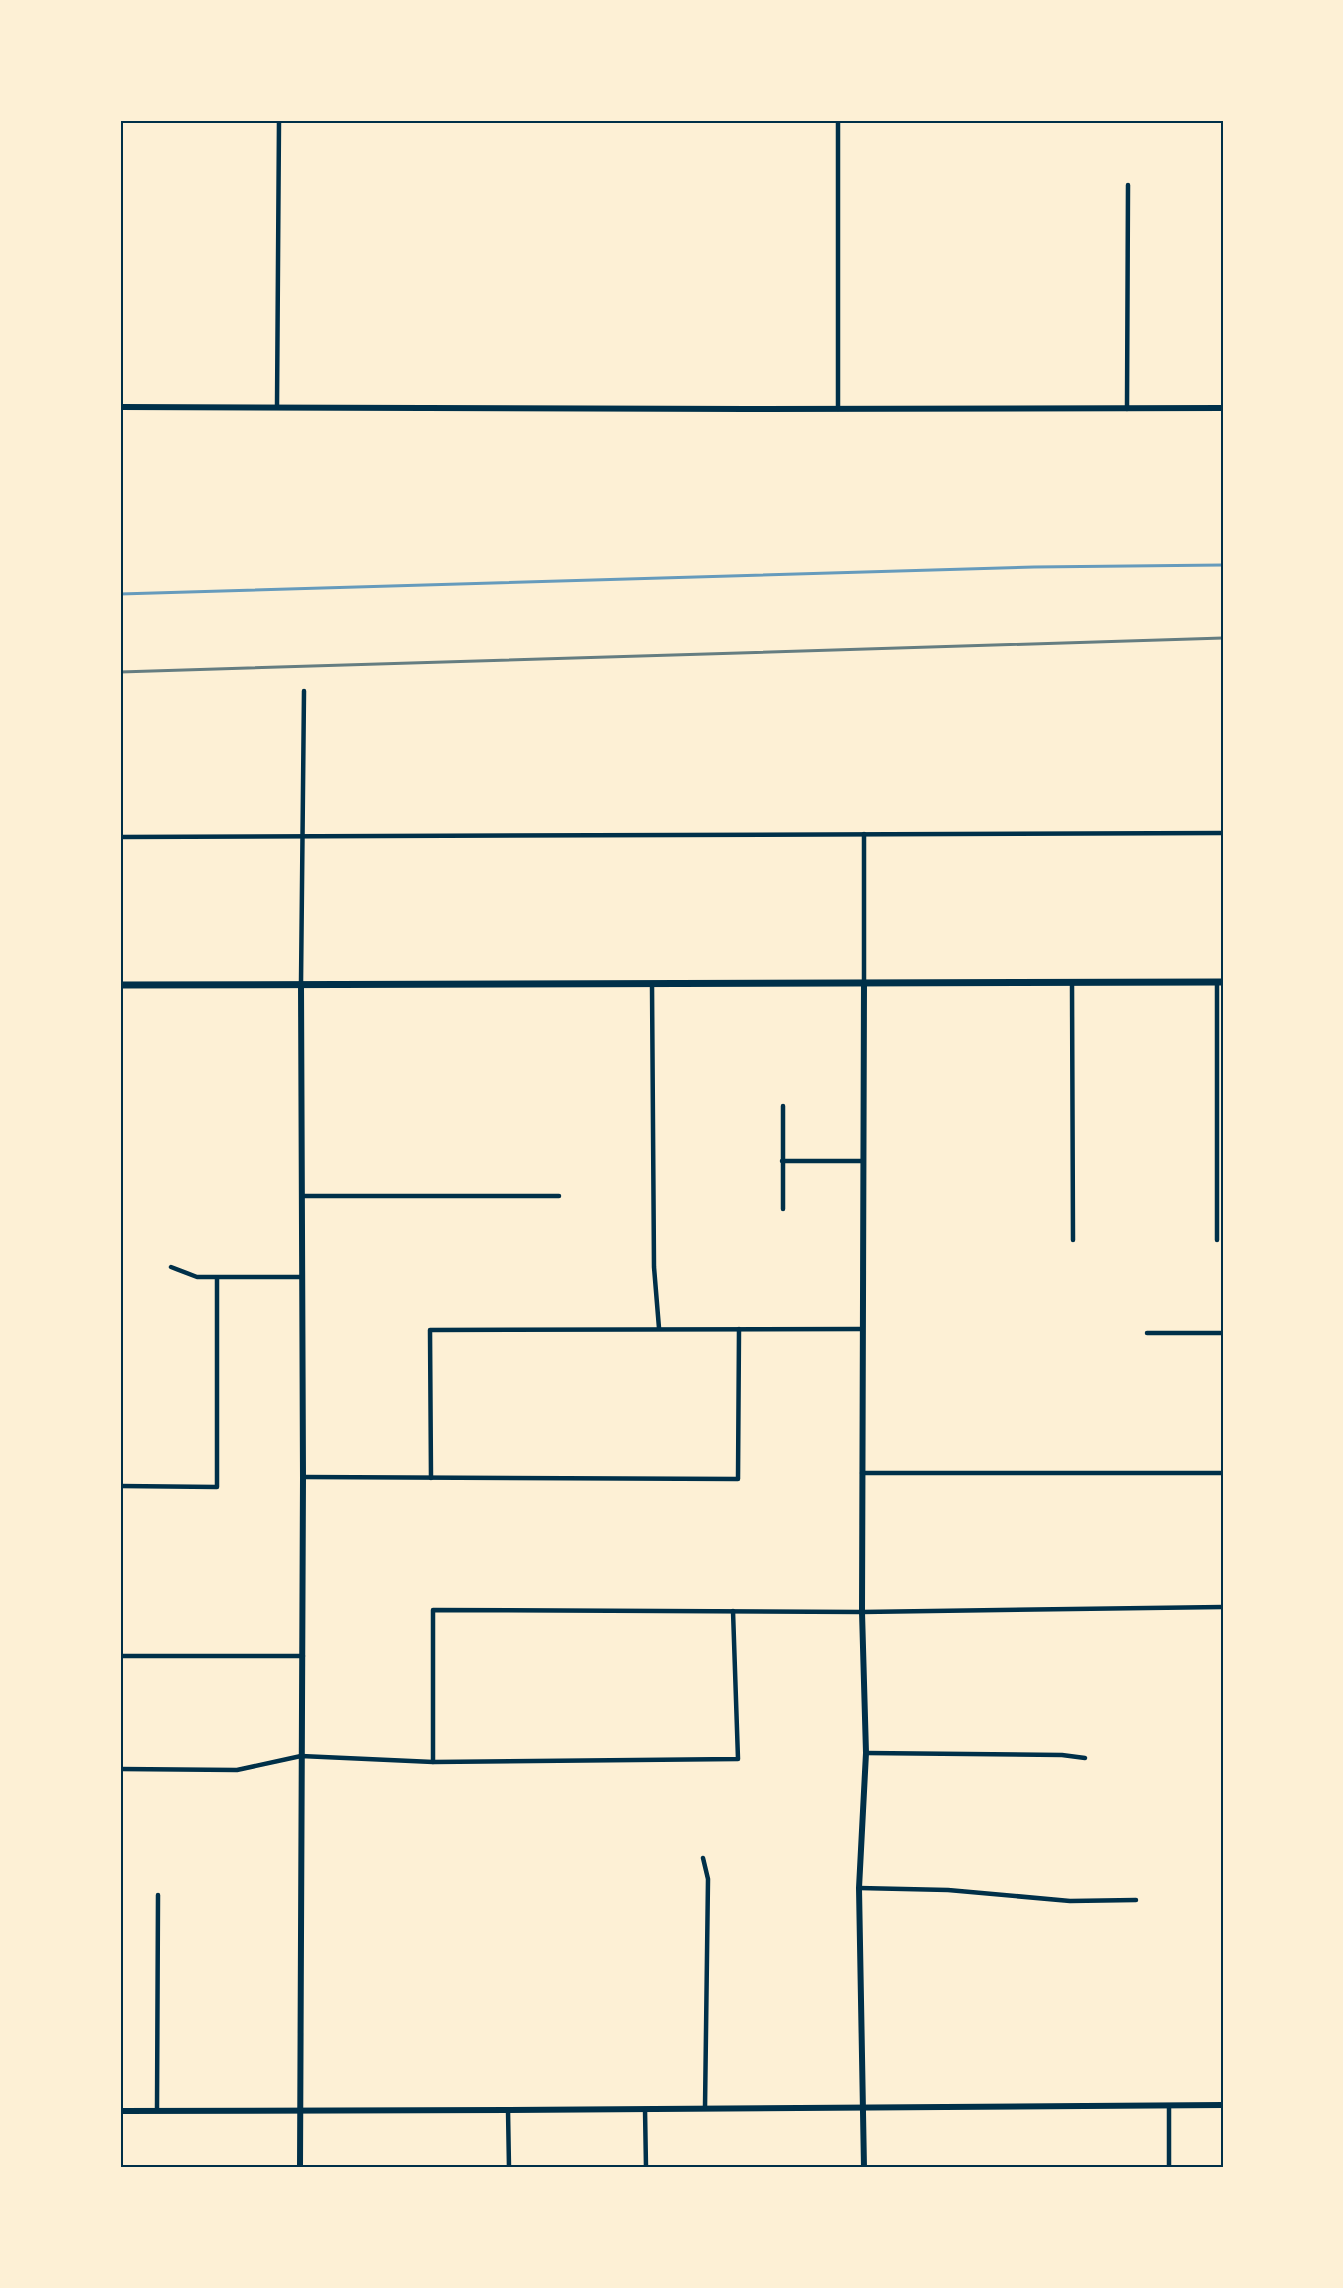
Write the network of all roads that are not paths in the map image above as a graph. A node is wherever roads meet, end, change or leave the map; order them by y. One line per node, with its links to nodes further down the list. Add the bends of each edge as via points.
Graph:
1 (279, 120): 5 (street)
2 (838, 120): 7 (street)
3 (1128, 184): 8 (street)
4 (120, 406): 5 (street)
5 (277, 407): 7 (street)
6 (1223, 408): 8 (street)
7 (838, 409): 8 (street)
8 (1127, 409)
9 (304, 692): 13 (street)
10 (1223, 833): 11 (street)
11 (864, 834): 13 (street); 16 (street)
12 (120, 837): 13 (street)
13 (303, 837): 17 (street)
14 (1072, 982): 15 (main road); 16 (main road); 26 (street)
15 (1220, 982): 27 (street)
16 (864, 983): 18 (main road); 22 (street)
17 (302, 984): 18 (main road); 19 (main road); 23 (street)
18 (652, 984): 31 (street, via 654,1267)
19 (120, 985)
20 (783, 1106): 21 (street)
21 (782, 1161): 22 (street); 25 (street)
22 (863, 1161): 33 (street)
23 (303, 1196): 24 (street); 29 (street)
24 (559, 1196)
25 (783, 1209)
26 (1073, 1240)
27 (1217, 1240)
28 (171, 1267): 30 (street, via 197,1277)
29 (302, 1277): 30 (street); 38 (street)
30 (217, 1278): 40 (street, via 217,1487)
31 (659, 1328): 32 (street); 39 (street, via 430,1330)
32 (739, 1329): 33 (street); 39 (street, via 738,1479)
33 (862, 1329): 36 (street)
34 (1223, 1333): 35 (street)
35 (1147, 1334)
36 (862, 1473): 37 (street); 43 (street)
37 (1223, 1473)
38 (303, 1477): 39 (street); 45 (street)
39 (431, 1478)
40 (120, 1486)
41 (1223, 1607): 43 (street)
42 (733, 1611): 43 (street); 49 (street, via 433,1610); 49 (street, via 738,1759)
43 (862, 1612): 46 (street)
44 (120, 1656): 45 (street)
45 (303, 1656): 47 (street)
46 (866, 1753): 48 (street); 52 (street)
47 (301, 1756): 49 (street); 50 (street, via 237,1770); 62 (street)
48 (1085, 1758)
49 (433, 1762)
50 (120, 1769)
51 (703, 1858): 58 (street, via 708,1879)
52 (859, 1888): 54 (street, via 948,1890 1070,1901); 57 (street)
53 (158, 1895): 61 (street)
54 (1137, 1900)
55 (1223, 2105): 56 (street)
56 (1169, 2106): 57 (street); 68 (street)
57 (864, 2107): 58 (street); 67 (street)
58 (705, 2108): 59 (street)
59 (645, 2109): 63 (street); 66 (street)
60 (120, 2110): 61 (street)
61 (157, 2110): 62 (street)
62 (300, 2110): 63 (street); 64 (street)
63 (508, 2110): 65 (street)
64 (300, 2168)
65 (509, 2168)
66 (646, 2168)
67 (864, 2168)
68 (1169, 2168)

